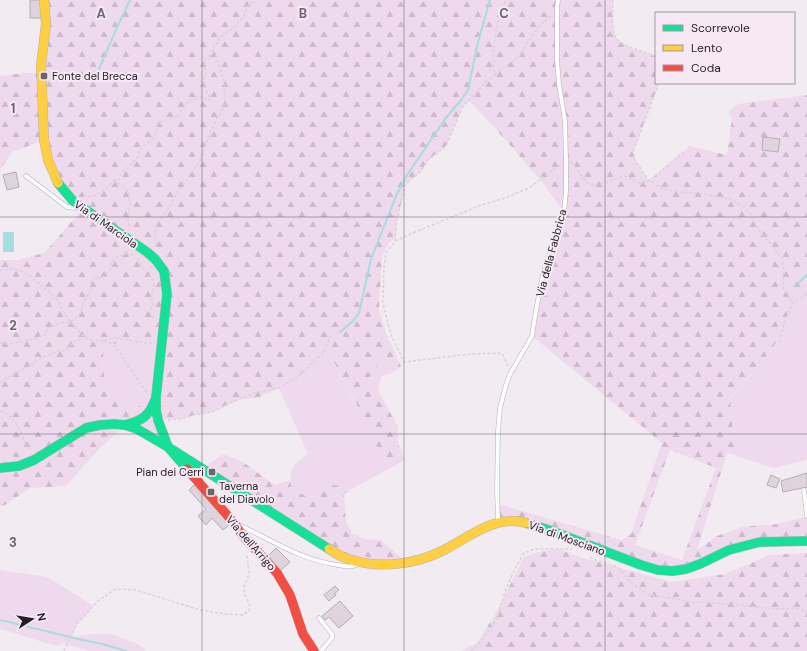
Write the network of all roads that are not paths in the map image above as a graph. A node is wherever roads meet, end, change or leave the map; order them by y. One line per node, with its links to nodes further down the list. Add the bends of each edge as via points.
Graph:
1 (44, 0): 4 (main road, Via di Marciola, via 46,24 41,65 44,140 48,160 57,182)
2 (558, 0): 11 (lane, Via della Fabbrica, via 557,60 565,121 564,212 543,274 532,336 510,374 500,408)
3 (26, 176): 4 (lane, via 66,207)
4 (83, 209): 5 (main road, Via di Marciola, via 147,252 164,271 167,294)
5 (156, 397): 6 (main road, Via di Marciola, via 148,414 140,421); 7 (main road, Via di Marciola, via 158,420)
6 (125, 426): 7 (main road, Via di Mosciano, via 137,429); 8 (main road, via 114,424 86,428 34,460 19,466)
7 (168, 447): 12 (main road, Via dell'Arrigo); 14 (main road, Via di Mosciano, via 334,552)
8 (0, 468)
9 (804, 490): 10 (lane)
10 (807, 516)
11 (498, 522): 13 (main road, Via di Mosciano, via 523,522 641,565 673,571 686,569 729,550 760,542); 14 (main road, Via di Mosciano, via 424,558 397,564)
12 (234, 523): 14 (lane, via 310,559 348,567); 16 (main road, Via dell'Arrigo, via 277,573 290,595 303,634)
13 (807, 541)
14 (360, 562)
15 (319, 618): 17 (lane, via 332,634 332,638)
16 (314, 651)
17 (321, 651)

